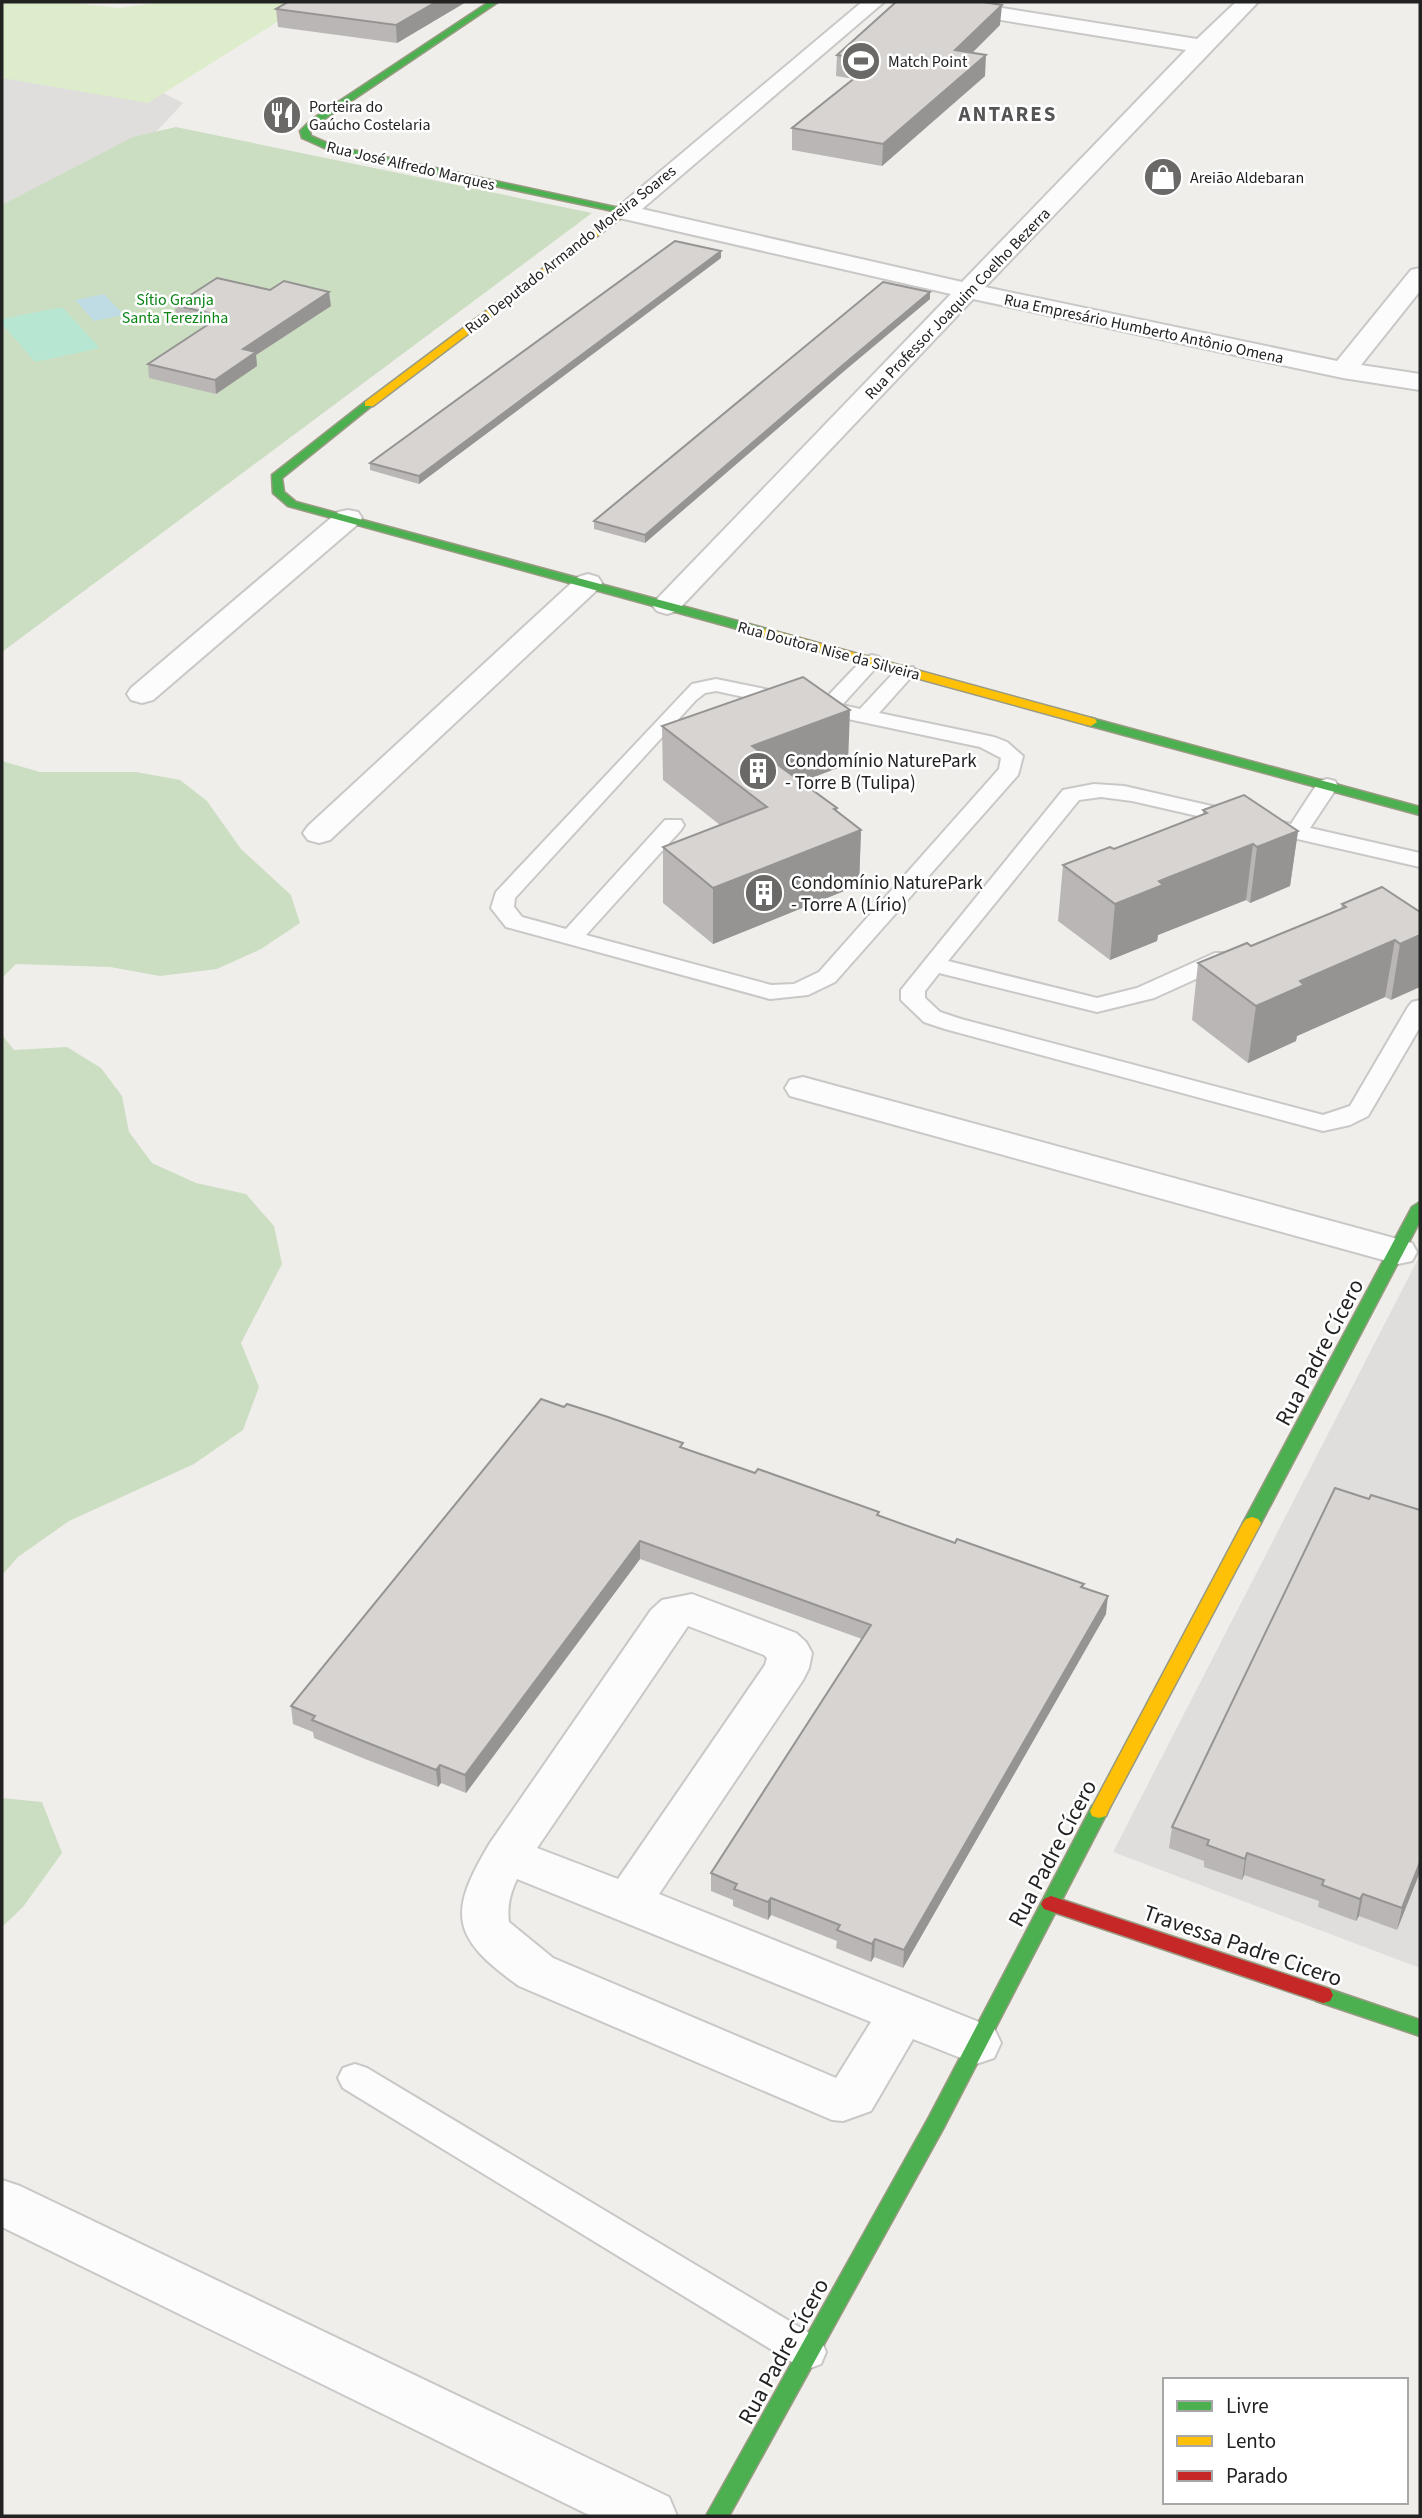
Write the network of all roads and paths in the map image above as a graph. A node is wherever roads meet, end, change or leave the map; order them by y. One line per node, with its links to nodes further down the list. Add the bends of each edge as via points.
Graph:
1 (494, 2): 6 (street, Rua José Alfredo Marques, via 314,122 305,131 307,138 331,148)
2 (874, 2): 6 (street, Rua Deputado Armando Moreira Soares)
3 (927, 2): 5 (street)
4 (1248, 2): 5 (street, Rua Professor Joaquim Coelho Bezerra)
5 (1202, 46): 8 (street, Rua Professor Joaquim Coelho Bezerra)
6 (624, 212): 8 (street, Rua Empresário Humberto Antônio Omena); 11 (street, Rua Deputado Armando Moreira Soares)
7 (1420, 275): 9 (street)
8 (969, 291): 9 (street, Rua Empresário Humberto Antônio Omena); 14 (street, Rua Professor Joaquim Coelho Bezerra)
9 (1343, 370): 10 (street, Rua Empresário Humberto Antônio Omena)
10 (1420, 382)
11 (293, 462): 12 (street, Rua Doutora Nise da Silveira, via 276,477 279,493 292,504)
12 (348, 518): 13 (street, Rua Doutora Nise da Silveira); 17 (street)
13 (588, 583): 14 (street, Rua Doutora Nise da Silveira); 24 (street)
14 (667, 606): 15 (street, Rua Doutora Nise da Silveira)
15 (872, 662): 16 (street, Rua Doutora Nise da Silveira); 18 (lane)
16 (906, 671): 19 (lane); 20 (street, Rua Doutora Nise da Silveira)
17 (142, 694)
18 (828, 708): 19 (lane); 26 (lane, via 716,685 699,688 689,696 505,897 502,908 514,922)
19 (865, 716): 26 (lane, via 999,747 1012,757 1010,770 827,977 792,994 770,992)
20 (1327, 786): 21 (street, Rua Doutora Nise da Silveira); 23 (lane)
21 (1420, 811)
22 (673, 825): 26 (lane)
23 (1297, 831): 25 (lane); 28 (lane, via 1106,789 1071,795)
24 (319, 833)
25 (1420, 860)
26 (570, 939)
27 (1223, 958): 28 (lane, via 1137,996 1097,1004)
28 (934, 965): 29 (lane, via 913,990 913,1000 932,1017 1323,1123 1359,1111)
29 (1420, 1007)
30 (803, 1088): 32 (street)
31 (1420, 1207): 32 (street, Rua Padre Cícero)
32 (1398, 1252): 35 (street, Rua Padre Cícero)
33 (507, 1856): 34 (street); 34 (street, via 677,1611 692,1610 780,1644 790,1653 787,1668); 36 (street, via 489,1882 483,1905 484,1926 506,1952 536,1972 832,2099 843,2101 853,2096)
34 (628, 1902): 36 (street)
35 (1051, 1904): 37 (street, Travessa Padre Cicero); 38 (street, Rua Padre Cícero)
36 (902, 2013): 38 (street)
37 (1420, 2028)
38 (976, 2043): 41 (street, Rua Padre Cícero)
39 (355, 2078): 41 (lane)
40 (2, 2202): 42 (street)
41 (808, 2352): 43 (street, Rua Padre Cícero)
42 (649, 2516)
43 (717, 2516)

